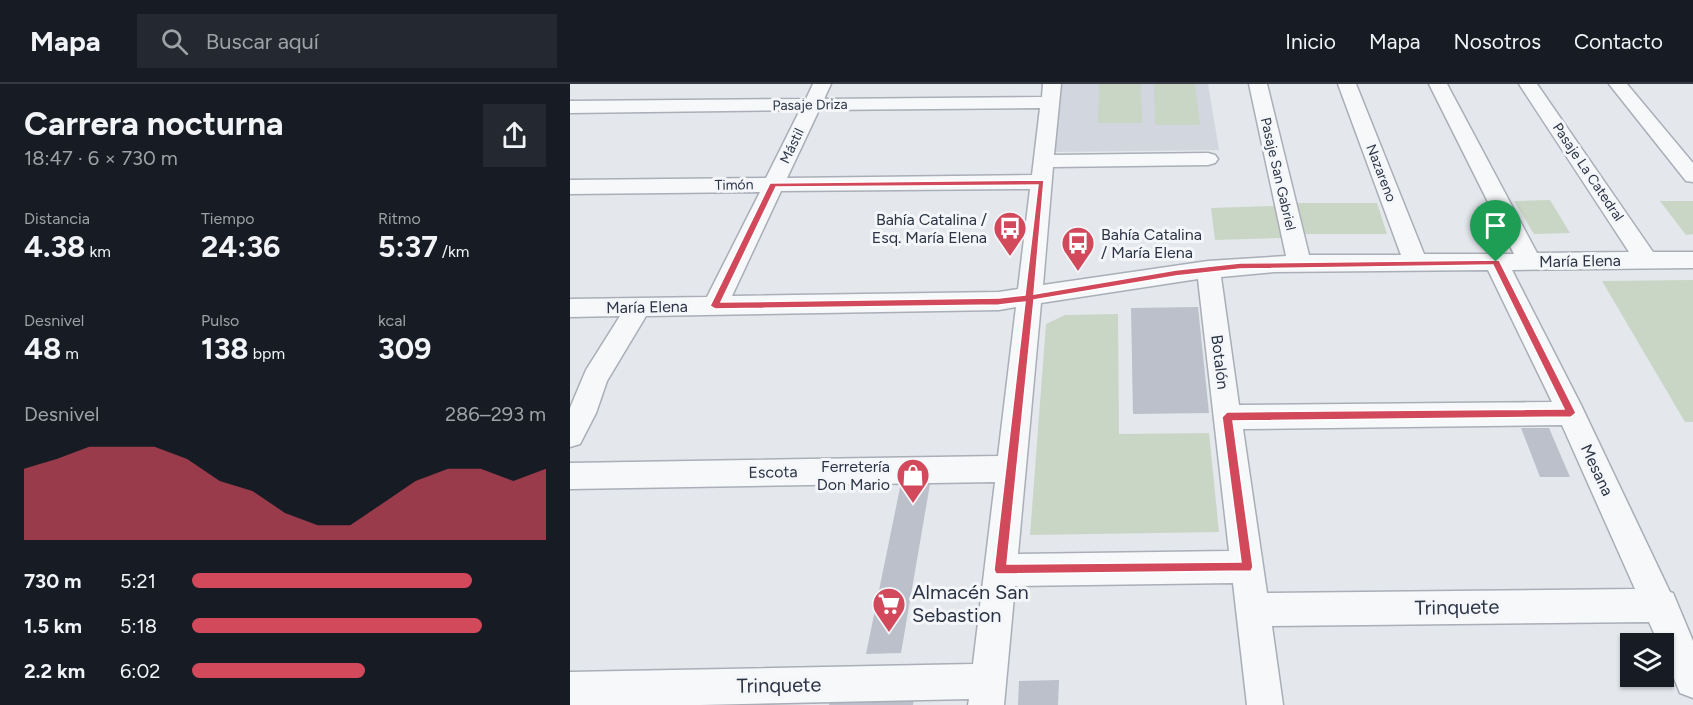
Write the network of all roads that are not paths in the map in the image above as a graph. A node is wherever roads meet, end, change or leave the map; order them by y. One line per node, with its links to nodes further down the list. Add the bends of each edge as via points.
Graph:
1 (822, 84): 8 (street, Mástil)
2 (1258, 84): 21 (street, Pasaje San Gabriel)
3 (1347, 84): 20 (street, Nazareno)
4 (1438, 84): 19 (street)
5 (1528, 84): 17 (street, Pasaje La Catedral)
6 (1618, 84): 12 (street)
7 (1051, 93): 8 (street, Pasaje Driza); 11 (street)
8 (812, 105): 9 (street, Pasaje Driza); 14 (street, Mástil)
9 (570, 107)
10 (1208, 159): 11 (street)
11 (1044, 161): 13 (street)
12 (1693, 176)
13 (1042, 182): 14 (street, Timón); 23 (street)
14 (773, 185): 15 (street, Timón); 24 (street, Mástil)
15 (570, 187)
16 (1693, 260): 17 (street, María Elena)
17 (1647, 261): 19 (street, María Elena)
18 (1496, 262): 19 (street, María Elena); 20 (street, María Elena); 27 (street, Mesana)
19 (1530, 262)
20 (1416, 263): 21 (street, María Elena)
21 (1299, 264): 22 (street, María Elena)
22 (1208, 269): 23 (street, María Elena); 28 (street, Botalón)
23 (1029, 298): 24 (street, María Elena); 30 (street)
24 (715, 306): 25 (street, María Elena)
25 (639, 307): 26 (street, María Elena); 29 (street, via 595,378)
26 (570, 308)
27 (1571, 413): 28 (street); 34 (street, Mesana)
28 (1227, 417): 32 (street, Botalón)
29 (570, 435)
30 (1011, 469): 31 (street, Escota); 33 (street)
31 (570, 476)
32 (1247, 567): 33 (street); 35 (street, Botalón)
33 (1000, 570): 38 (street)
34 (1660, 605): 35 (street, Trinquete); 36 (street, Mesana)
35 (1252, 610): 39 (street, Botalón)
36 (1693, 680)
37 (570, 690): 38 (street, Trinquete)
38 (987, 693)
39 (1265, 705)

